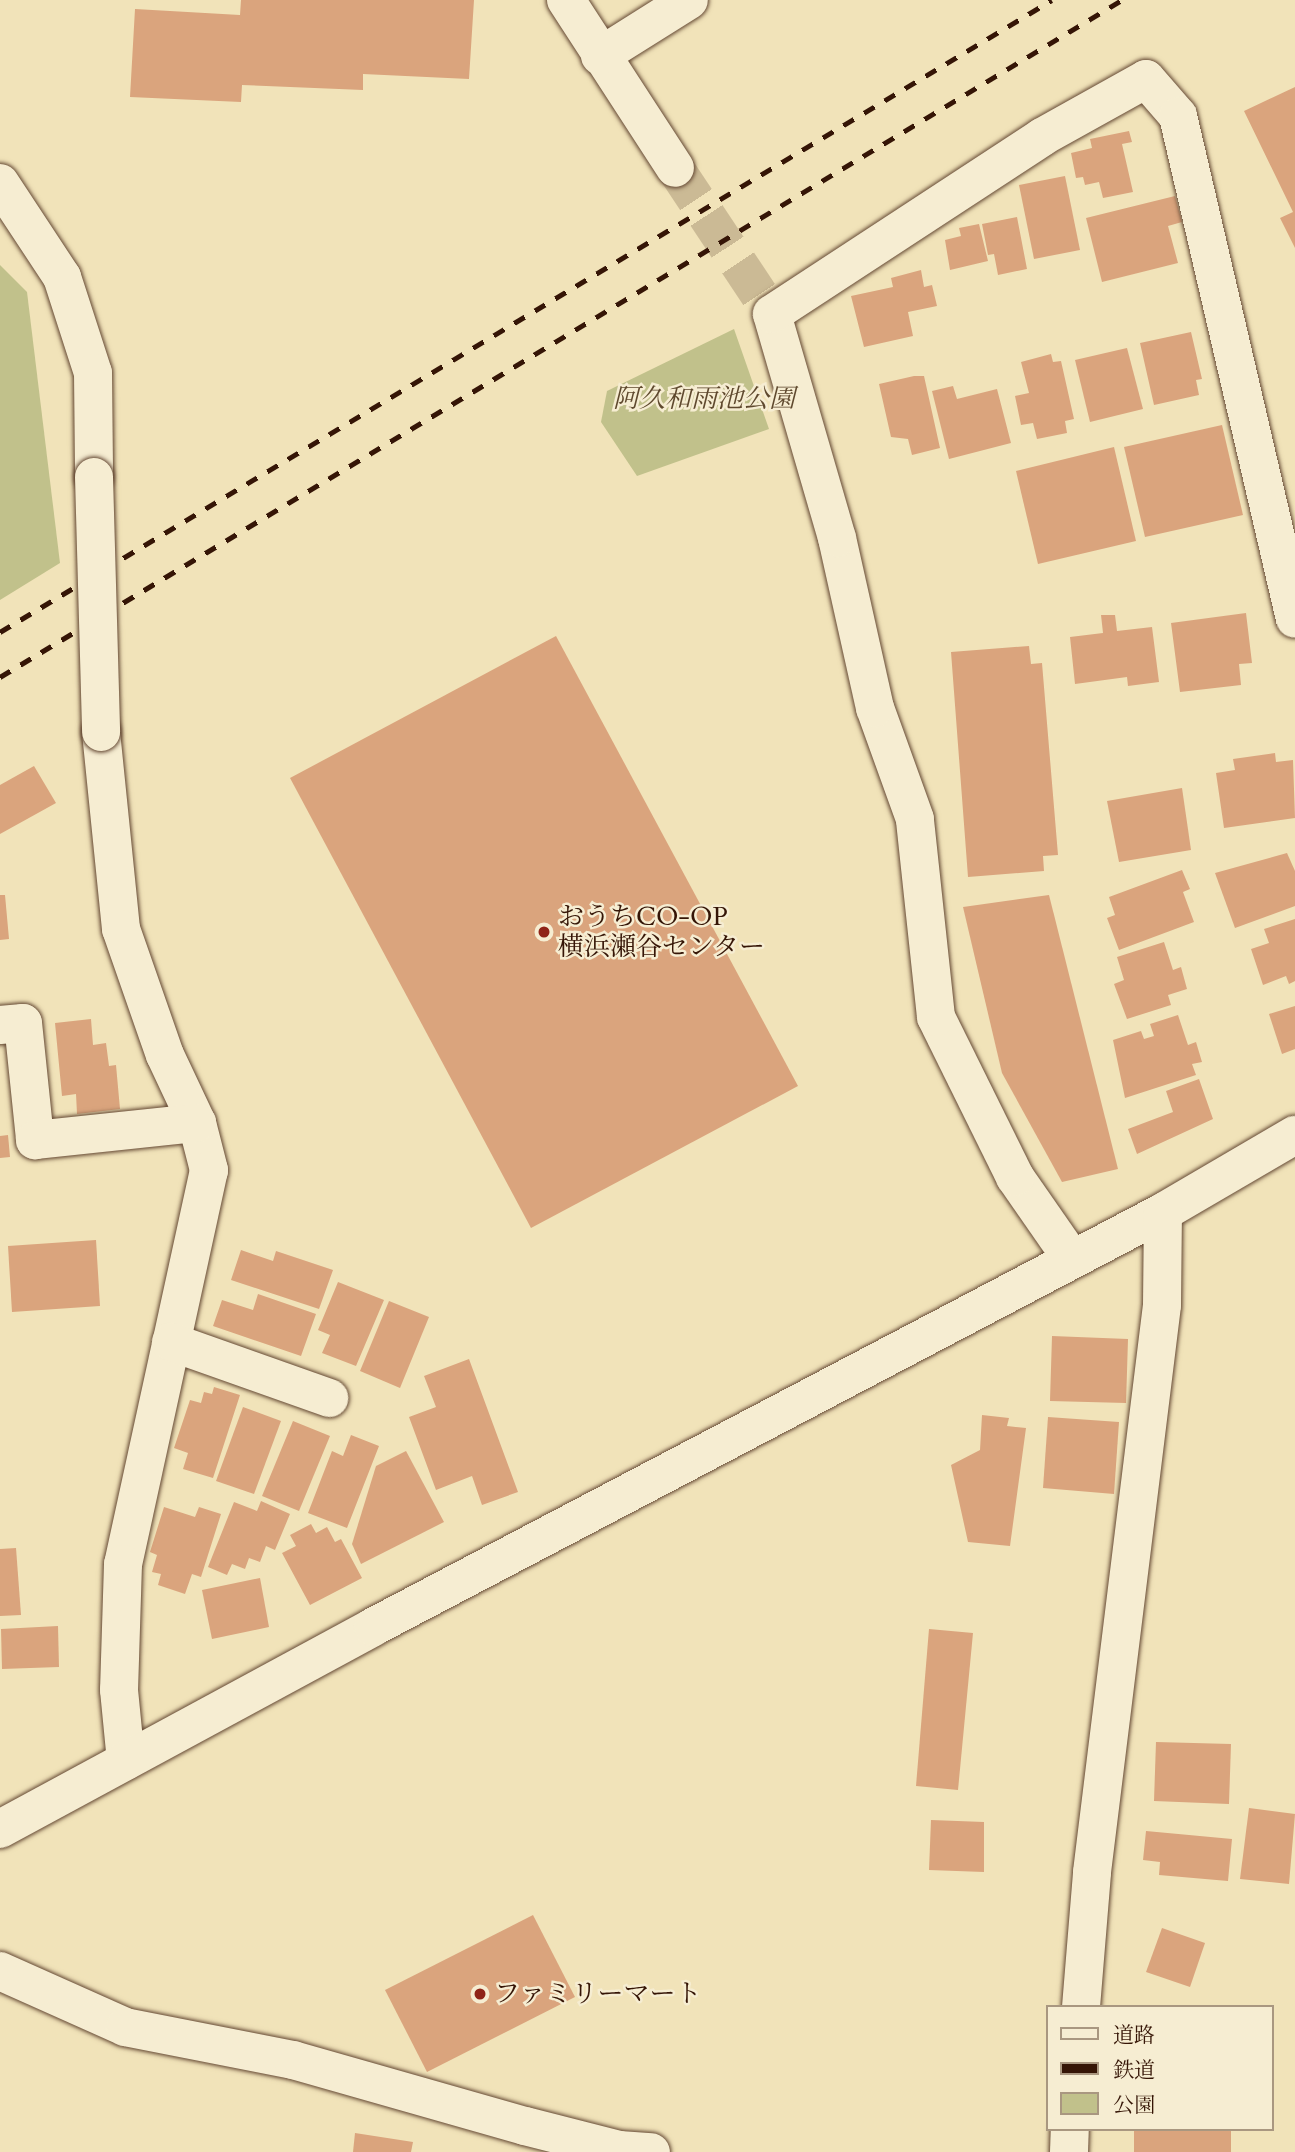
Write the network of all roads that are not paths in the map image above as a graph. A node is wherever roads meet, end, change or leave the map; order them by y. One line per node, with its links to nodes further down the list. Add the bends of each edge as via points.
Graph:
1 (566, 0): 3 (street)
2 (689, 0): 3 (street)
3 (600, 56): 4 (street)
4 (675, 168)
5 (0, 183): 8 (street, bridge, via 62,277 93,373 101,732 121,929 165,1055)
6 (1295, 619): 11 (street, via 1178,116 1146,79 1042,137 772,314 836,538 875,708 915,819 936,1017 1015,1177)
7 (0, 1025): 8 (street, via 23,1023 34,1140)
8 (197, 1123): 12 (street, via 209,1170)
9 (1295, 1135): 10 (street)
10 (1163, 1212): 11 (street); 17 (street, via 1162,1305 1094,1858)
11 (1072, 1259): 14 (street)
12 (171, 1342): 13 (street); 14 (street, via 123,1564 119,1690)
13 (329, 1398)
14 (126, 1761): 15 (street)
15 (0, 1829)
16 (0, 1971): 19 (street, via 125,2027 293,2060 538,2130 620,2150)
17 (1081, 2005)
18 (1070, 2131): 20 (street)
19 (652, 2152)
20 (1069, 2152)

